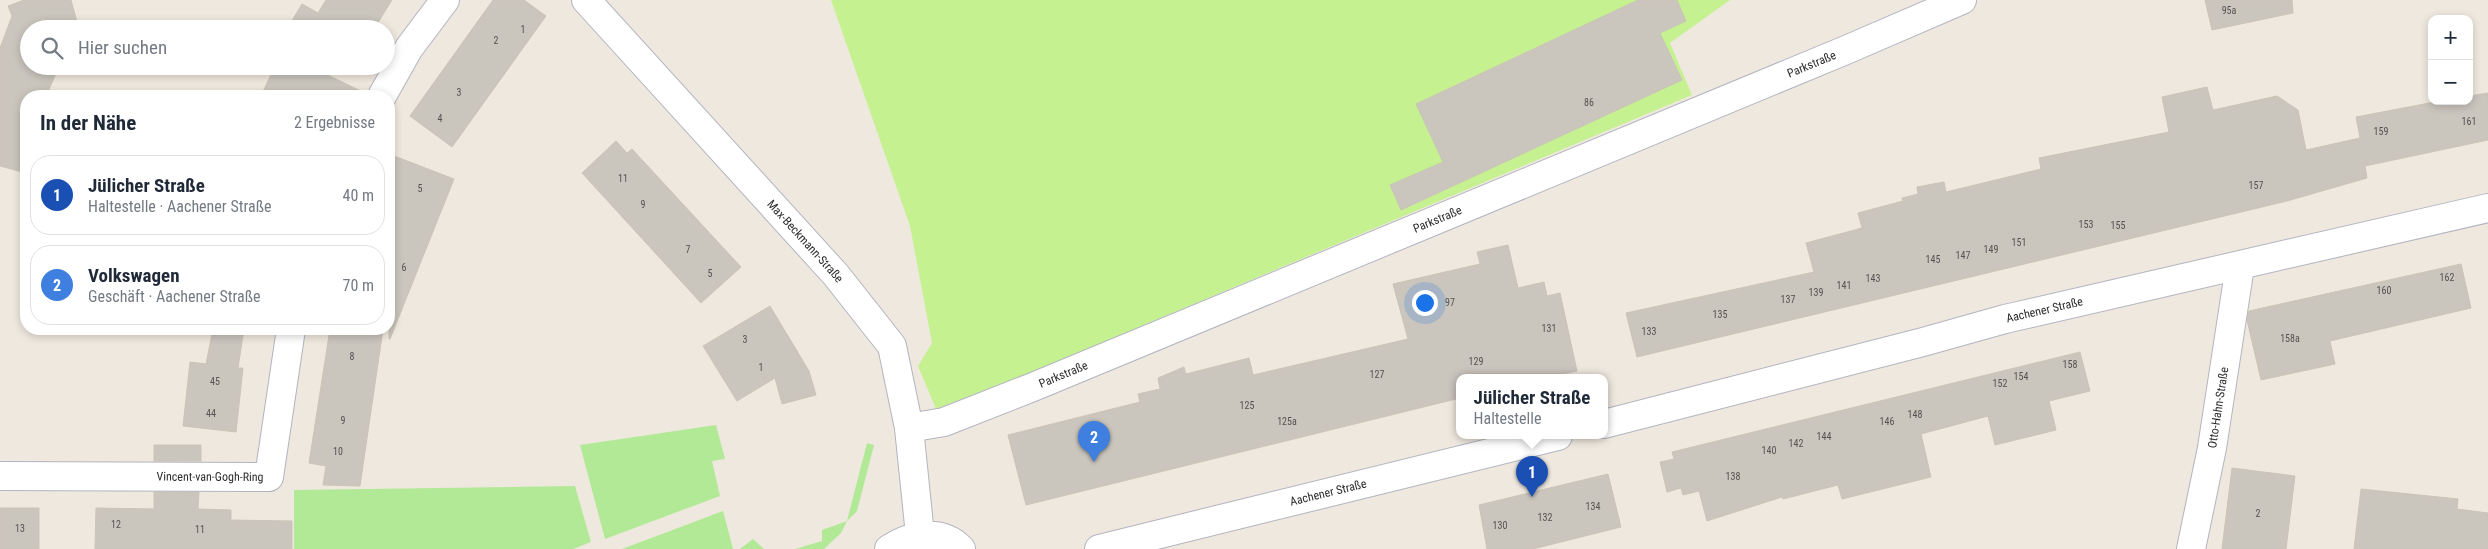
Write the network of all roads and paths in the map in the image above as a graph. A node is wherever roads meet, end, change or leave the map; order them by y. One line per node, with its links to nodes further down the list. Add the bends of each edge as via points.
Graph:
1 (445, 0): 4 (street, via 409,48)
2 (586, 0): 11 (street, Max-Beckmann-Straße, via 836,276 892,346)
3 (1962, 0): 11 (street, Parkstraße, via 1033,387 944,422)
4 (395, 73)
5 (394, 75): 6 (street)
6 (385, 90)
7 (2488, 208): 8 (street, Aachener Straße)
8 (2240, 266): 10 (street, Aachener Straße, via 2005,319); 18 (street, Otto-Hahn-Straße, via 2212,448)
9 (290, 335): 13 (street, Vincent-van-Gogh-Ring, via 269,477)
10 (1608, 423)
11 (909, 428): 14 (street, Max-Beckmann-Straße)
12 (1546, 439): 17 (street, Aachener Straße)
13 (0, 476)
14 (920, 535): 15 (street, via 902,540); 16 (street, via 940,537)
15 (889, 549)
16 (961, 549)
17 (1099, 549)
18 (2191, 549)

